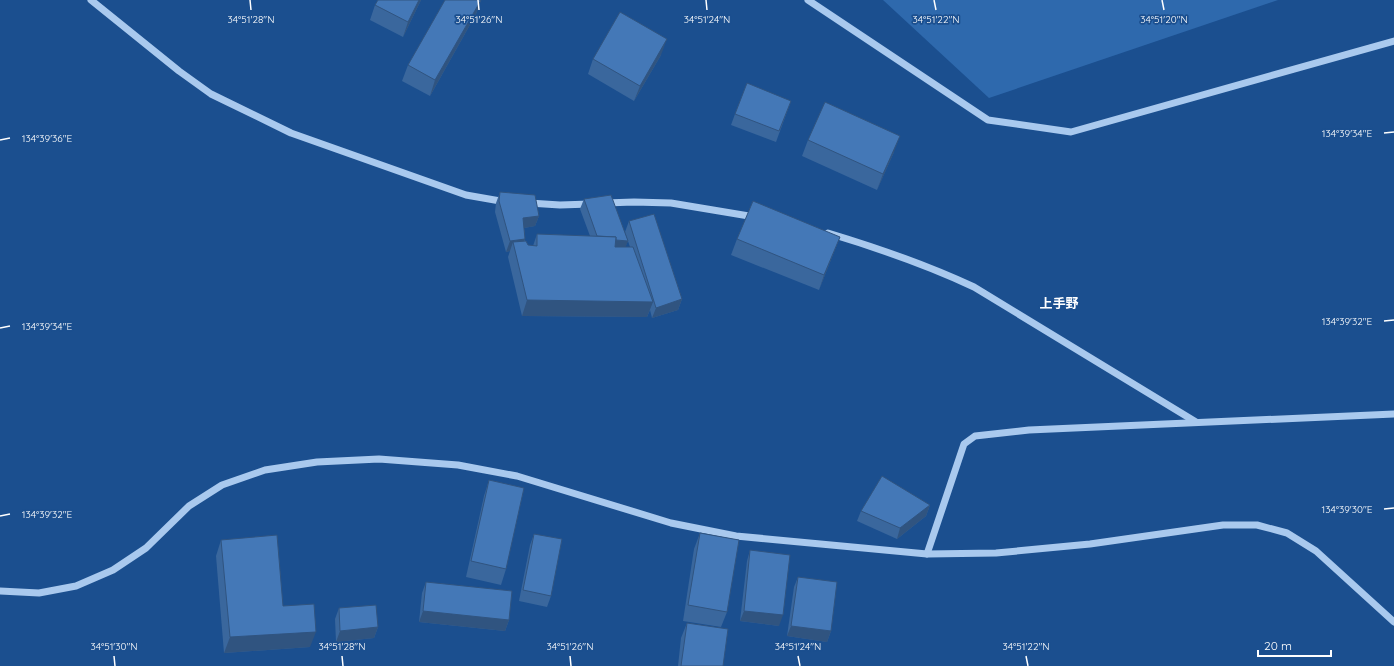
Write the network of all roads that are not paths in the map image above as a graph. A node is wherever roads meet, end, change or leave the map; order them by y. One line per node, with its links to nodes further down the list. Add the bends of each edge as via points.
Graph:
1 (92, 0): 4 (street, via 211,94 291,133 466,195 502,202 560,205 671,203)
2 (808, 0): 3 (street, via 988,120 1071,132)
3 (1394, 41)
4 (765, 219)
5 (823, 232): 7 (street, via 874,247 974,287)
6 (1394, 414): 7 (street)
7 (1196, 422): 8 (street, via 1029,430 975,436 964,444)
8 (927, 554): 9 (street, via 736,536 671,523 517,476 458,465 379,459 348,460 265,470 222,485 189,506 146,548 113,570 76,586 38,593); 10 (street, via 996,553 1090,544 1223,525 1257,525 1287,533 1316,551)
9 (0, 591)
10 (1394, 622)

